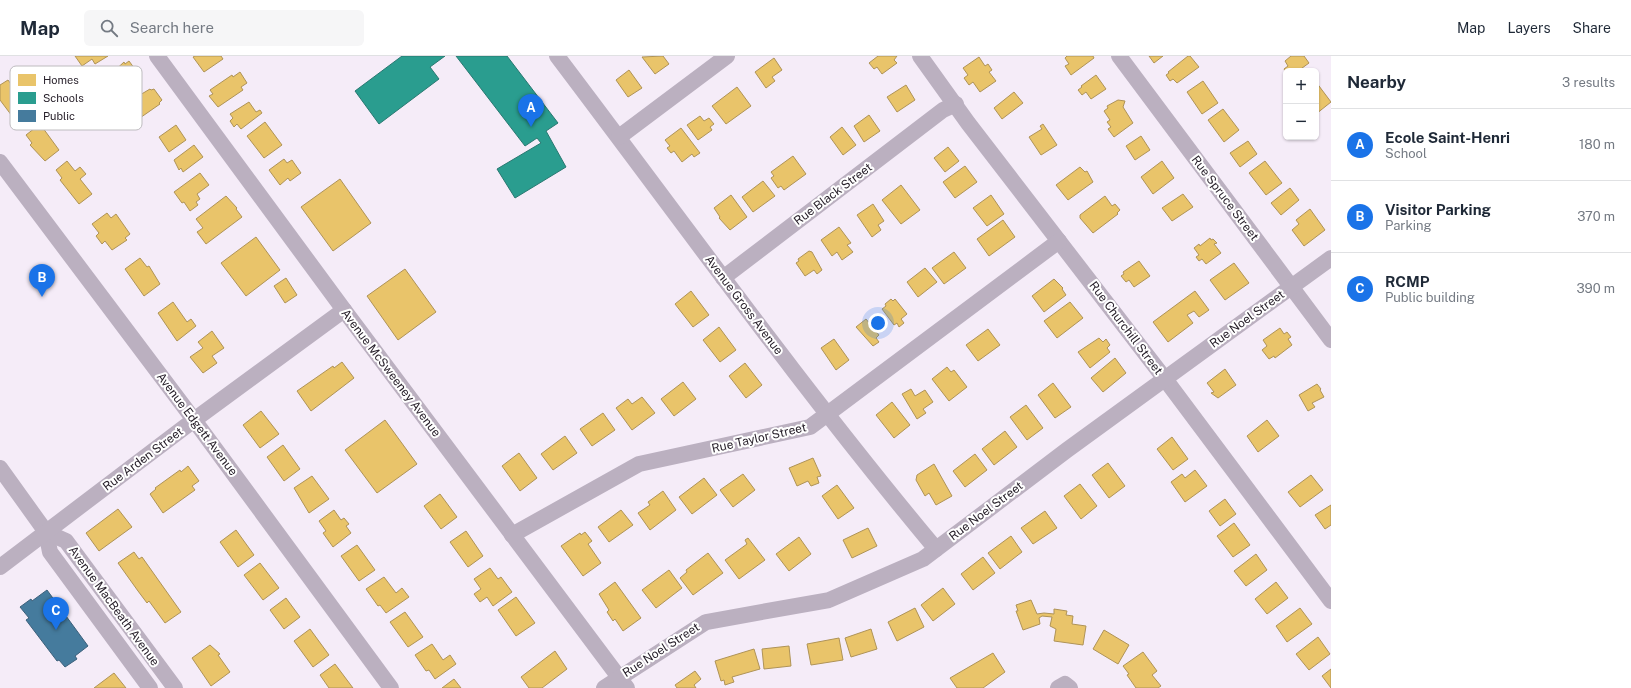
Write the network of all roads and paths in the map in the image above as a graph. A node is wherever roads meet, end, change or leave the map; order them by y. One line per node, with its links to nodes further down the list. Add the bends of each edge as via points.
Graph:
1 (157, 56): 13 (street, Avenue McSweeney Avenue)
2 (557, 56): 7 (street, Avenue Gross Avenue)
3 (727, 56): 7 (street)
4 (920, 56): 6 (street, Rue Churchill Street)
5 (1119, 56): 12 (street, Rue Spruce Street)
6 (949, 107): 9 (street, Rue Churchill Street, via 968,123); 11 (street, Rue Black Street)
7 (618, 138): 11 (street, Avenue Gross Avenue)
8 (0, 162): 17 (street, Avenue Edgett Avenue)
9 (1059, 240): 15 (street, Rue Churchill Street); 16 (street, Rue Taylor Street)
10 (1331, 258): 12 (street, Rue Noel Street)
11 (723, 278): 16 (street, Avenue Gross Avenue)
12 (1291, 287): 14 (street, Rue Spruce Street); 15 (street, Rue Noel Street)
13 (344, 310): 17 (street, Rue Arden Street); 20 (street, Avenue McSweeney Avenue)
14 (1331, 340)
15 (1164, 379): 21 (street, Rue Noel Street); 23 (street, Rue Churchill Street)
16 (828, 415): 20 (street, Rue Taylor Street, via 810,427 639,464); 21 (street, Avenue Gross Avenue)
17 (194, 420): 19 (street, Rue Arden Street); 29 (street, Avenue Edgett Avenue)
18 (0, 468): 19 (street, Avenue MacBeath Avenue)
19 (46, 532): 22 (street, Rue Arden Street); 24 (street, Avenue MacBeath Avenue, via 66,541); 25 (street, Avenue MacBeath Avenue, via 50,552)
20 (512, 535): 26 (street, Avenue McSweeney Avenue)
21 (936, 549): 26 (street, Rue Noel Street, via 923,559 829,600 706,622)
22 (0, 567)
23 (1331, 601)
24 (148, 652): 25 (street); 28 (street, Avenue MacBeath Avenue)
25 (132, 663): 27 (street, Avenue MacBeath Avenue)
26 (624, 682): 30 (street, Rue Noel Street)
27 (150, 688)
28 (174, 688)
29 (391, 688)
30 (604, 688)
31 (1058, 688): 32 (street, via 1065,684)
32 (1070, 688)

